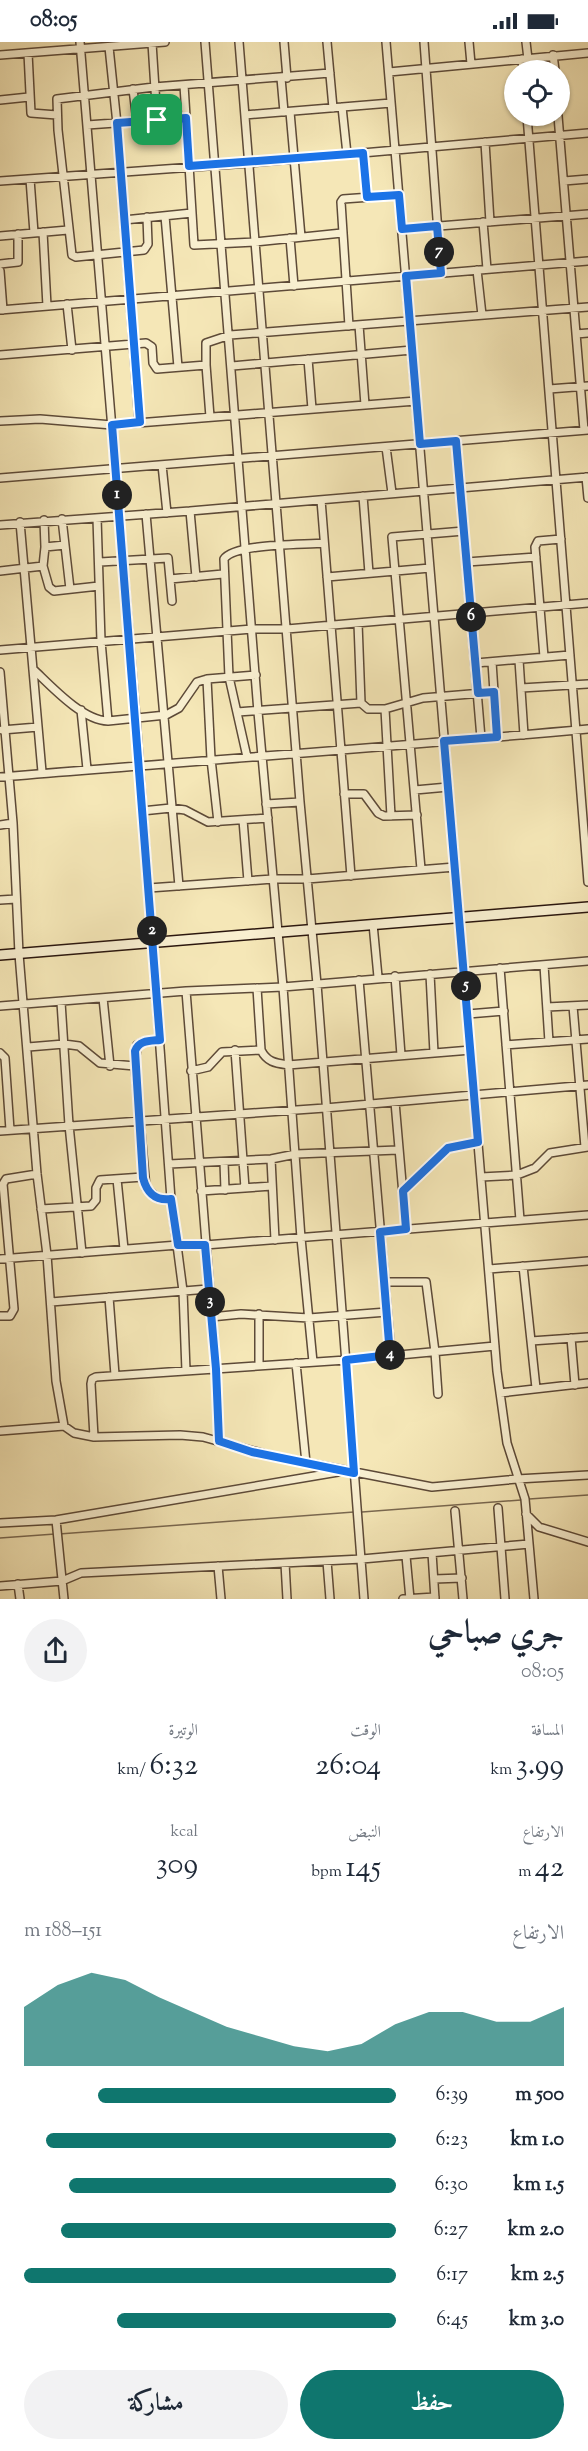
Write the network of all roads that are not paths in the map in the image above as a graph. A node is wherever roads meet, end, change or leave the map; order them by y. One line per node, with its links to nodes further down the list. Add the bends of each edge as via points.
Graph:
1 (165, 42): 10 (street)
2 (205, 42): 25 (street)
3 (239, 42): 24 (street)
4 (284, 42): 23 (street)
5 (327, 42): 22 (street)
6 (386, 42): 21 (street)
7 (424, 42): 20 (street)
8 (469, 42): 19 (street)
9 (526, 42): 17 (street)
10 (152, 43): 12 (street); 27 (street)
11 (81, 45): 12 (street); 14 (street); 30 (street)
12 (109, 46): 29 (street)
13 (588, 52): 16 (street)
14 (28, 53): 15 (street); 31 (street)
15 (0, 56)
16 (553, 56): 17 (street); 18 (street)
17 (525, 59): 19 (street)
18 (554, 60)
19 (471, 64): 20 (street)
20 (426, 68): 21 (street); 50 (street)
21 (389, 72): 33 (street)
22 (330, 73): 23 (street); 35 (street)
23 (284, 78): 24 (street); 36 (street)
24 (242, 81): 25 (street); 38 (street)
25 (208, 83): 26 (street); 56 (street)
26 (184, 85): 27 (street); 39 (street)
27 (154, 87): 28 (street); 40 (street)
28 (133, 89): 29 (street); 41 (street)
29 (114, 91): 30 (street); 42 (street)
30 (84, 94): 37 (street, via 57,99); 43 (street)
31 (29, 97): 32 (street); 37 (street, via 31,113)
32 (0, 100)
33 (391, 103): 34 (street); 51 (street)
34 (342, 107): 35 (street); 53 (street)
35 (333, 108): 36 (street)
36 (287, 112): 38 (street); 54 (street)
37 (57, 115): 60 (street)
38 (245, 115): 55 (street)
39 (186, 118): 40 (street); 57 (street)
40 (157, 120): 41 (street)
41 (137, 122): 42 (street)
42 (117, 123): 43 (street); 58 (street)
43 (87, 125): 59 (street)
44 (528, 126): 48 (street)
45 (559, 126): 47 (street)
46 (588, 133): 47 (street)
47 (560, 135): 48 (street); 64 (street)
48 (529, 138): 49 (street); 72 (street)
49 (485, 142): 50 (street); 74 (street)
50 (432, 147): 51 (street); 75 (street)
51 (395, 150): 52 (street); 65 (street)
52 (363, 153): 53 (street); 66 (street)
53 (346, 154): 54 (street)
54 (293, 159): 55 (street); 83 (street)
55 (249, 163): 56 (street); 85 (street)
56 (214, 165): 57 (street); 86 (street)
57 (189, 166): 58 (street); 67 (street)
58 (121, 172): 59 (street); 73 (street)
59 (91, 174): 60 (street); 88 (street)
60 (64, 177): 62 (street); 77 (street)
61 (588, 178): 64 (street)
62 (30, 179): 63 (street); 79 (street)
63 (0, 181)
64 (564, 181): 69 (street)
65 (399, 195): 66 (street); 76 (street)
66 (367, 197): 80 (street, via 343,199)
67 (192, 213): 70 (street); 86 (street, via 194,245)
68 (588, 214): 69 (street)
69 (566, 215): 72 (street); 90 (street)
70 (165, 216): 71 (street); 102 (street)
71 (147, 217): 73 (street); 87 (street, via 147,248)
72 (535, 218): 74 (street); 92 (street)
73 (124, 220): 87 (street)
74 (487, 222): 75 (street); 93 (street)
75 (437, 226): 76 (street); 96 (street)
76 (402, 229): 97 (street)
77 (68, 230): 78 (street); 88 (street, via 72,255)
78 (43, 232): 79 (street); 106 (street)
79 (33, 233): 81 (street)
80 (342, 233): 83 (street); 98 (street)
81 (18, 234): 82 (street); 91 (street, via 18,262)
82 (0, 236)
83 (301, 237): 84 (street)
84 (290, 238): 85 (street); 99 (street)
85 (255, 242): 86 (street); 100 (street)
86 (223, 244): 101 (street)
87 (127, 252): 88 (street); 103 (street)
88 (98, 254): 104 (street)
89 (588, 261): 90 (street)
90 (570, 262): 92 (street); 108 (street)
91 (0, 264)
92 (539, 265): 93 (street); 110 (street)
93 (487, 269): 94 (street)
94 (477, 270): 96 (street); 111 (street)
95 (0, 271): 109 (street)
96 (441, 273): 97 (street)
97 (406, 276): 98 (street); 112 (street)
98 (346, 281): 99 (street); 114 (street)
99 (294, 285): 100 (street)
100 (259, 288): 101 (street); 115 (street)
101 (226, 291): 102 (street); 118 (street)
102 (172, 296): 103 (street); 129 (street)
103 (130, 299): 104 (street); 119 (street)
104 (102, 301): 105 (street); 120 (street)
105 (67, 304): 106 (street); 121 (street)
106 (47, 306): 109 (street)
107 (588, 307): 108 (street)
108 (574, 308): 110 (street); 117 (street)
109 (2, 310)
110 (544, 310): 111 (street); 131 (street)
111 (482, 315): 112 (street)
112 (409, 321): 113 (street); 122 (street)
113 (359, 325): 114 (street); 123 (street)
114 (348, 326): 115 (street)
115 (262, 332): 118 (street); 126 (street)
116 (588, 333): 117 (street)
117 (576, 334): 130 (street)
118 (230, 335): 127 (street, via 206,343); 128 (street)
119 (134, 344): 120 (street); 129 (street, via 151,344 154,368); 139 (street)
120 (106, 347): 121 (street); 140 (street)
121 (72, 350): 124 (street)
122 (412, 350): 123 (street); 132 (street)
123 (361, 355): 125 (street); 133 (street)
124 (0, 356)
125 (308, 359): 126 (street); 134 (street)
126 (265, 362): 128 (street); 135 (street)
127 (206, 365): 129 (street); 137 (street)
128 (232, 366): 136 (street)
129 (178, 367)
130 (584, 386): 131 (street); 141 (street)
131 (549, 389): 142 (street)
132 (416, 401): 133 (street); 144 (street)
133 (365, 405): 134 (street)
134 (312, 409): 135 (street)
135 (269, 413): 136 (street); 146 (street)
136 (235, 416): 137 (street); 147 (street)
137 (210, 417): 139 (street)
138 (0, 421): 140 (street, via 40,419)
139 (140, 422): 140 (street)
140 (112, 425): 149 (street)
141 (586, 430): 142 (street)
142 (553, 433): 143 (street); 152 (street)
143 (456, 441): 144 (street); 153 (street)
144 (420, 444): 145 (street); 154 (street)
145 (386, 447): 146 (street); 155 (street)
146 (273, 456): 147 (street); 159 (street)
147 (238, 459): 148 (street); 160 (street)
148 (162, 465): 149 (street); 162 (street)
149 (115, 468): 151 (street); 164 (street)
150 (587, 477): 152 (street); 157 (street)
151 (0, 478)
152 (556, 479): 153 (street); 172 (street)
153 (461, 488): 154 (street); 170 (street)
154 (423, 491): 155 (street); 171 (street)
155 (392, 494): 156 (street)
156 (363, 496): 158 (street); 188 (street)
157 (588, 498)
158 (321, 500): 159 (street); 173 (street)
159 (276, 503): 160 (street); 175 (street)
160 (242, 506): 161 (street); 177 (street)
161 (190, 511): 162 (street); 190 (street)
162 (167, 513): 163 (street)
163 (146, 514): 164 (street); 179 (street)
164 (119, 516): 165 (street); 180 (street)
165 (97, 518): 166 (street); 181 (street)
166 (62, 519): 167 (street); 174 (street)
167 (44, 520): 168 (street); 176 (street)
168 (20, 522): 169 (street); 184 (street)
169 (0, 525)
170 (464, 531): 171 (street); 182 (street)
171 (427, 534): 185 (street); 187 (street, via 392,537)
172 (561, 539): 178 (street, via 538,541); 197 (street)
173 (324, 543): 175 (street); 191 (street)
174 (65, 545): 176 (street); 194 (street)
175 (280, 546): 177 (street); 205 (street)
176 (45, 547): 183 (street)
177 (246, 549): 189 (street, via 226,555); 204 (street)
178 (536, 557): 182 (street); 198 (street)
179 (151, 558): 180 (street); 192 (street, via 168,558); 207 (street)
180 (122, 561): 181 (street); 208 (street)
181 (100, 562): 193 (street)
182 (467, 562): 199 (street)
183 (43, 566): 184 (street); 194 (street, via 51,590)
184 (24, 568): 186 (street); 210 (street)
185 (430, 568): 187 (street); 200 (street)
186 (0, 571)
187 (395, 571): 188 (street); 201 (street)
188 (369, 573): 191 (street)
189 (223, 574): 190 (street); 206 (street)
190 (196, 577): 192 (street)
191 (327, 577): 203 (street)
192 (170, 579): 195 (street)
193 (99, 586): 194 (street); 209 (street)
194 (70, 589)
195 (172, 601)
196 (588, 603): 197 (street)
197 (567, 605): 198 (street); 212 (street)
198 (540, 607): 199 (street); 213 (street)
199 (471, 613): 200 (street); 216 (street)
200 (434, 616): 201 (street); 227 (street)
201 (399, 619): 202 (street); 228 (street)
202 (358, 623): 203 (street); 230 (street)
203 (331, 625): 205 (street); 231 (street)
204 (252, 629): 205 (street); 206 (street); 219 (street)
205 (287, 629): 232 (street)
206 (228, 632): 207 (street); 220 (street)
207 (157, 637): 208 (street); 237 (street)
208 (129, 639): 209 (street); 238 (street)
209 (101, 640): 210 (street); 239 (street)
210 (31, 647): 211 (street); 217 (street)
211 (0, 650)
212 (570, 655): 213 (street); 223 (street)
213 (544, 657): 214 (street)
214 (519, 660): 215 (street); 224 (street)
215 (492, 662): 216 (street); 225 (street)
216 (476, 663): 226 (street)
217 (33, 669): 234 (street); 240 (street)
218 (0, 672): 229 (street)
219 (256, 675): 220 (street); 236 (street)
220 (229, 677): 221 (street); 235 (street)
221 (207, 679): 237 (street, via 197,682 179,708); 254 (street)
222 (588, 684): 223 (street)
223 (572, 685): 224 (street); 243 (street)
224 (521, 688): 244 (street)
225 (494, 692): 226 (street); 245 (street)
226 (478, 693): 227 (street); 246 (street)
227 (441, 696): 228 (street); 247 (street)
228 (408, 700): 233 (street); 248 (street)
229 (1, 701): 242 (street)
230 (361, 703): 231 (street); 233 (street, via 368,709)
231 (337, 706): 232 (street); 250 (street)
232 (293, 709): 236 (street); 251 (street)
233 (385, 709): 249 (street)
234 (81, 710): 239 (street, via 93,719); 257 (street)
235 (237, 712): 236 (street); 252 (street)
236 (258, 712): 253 (street)
237 (166, 715): 238 (street); 255 (street)
238 (136, 719): 239 (street); 256 (street)
239 (108, 722)
240 (38, 727): 242 (street); 258 (street)
241 (588, 729): 243 (street)
242 (2, 730): 260 (street)
243 (576, 730): 244 (street); 259 (street)
244 (524, 735): 245 (street)
245 (497, 737): 246 (street)
246 (481, 738): 247 (street)
247 (444, 741): 248 (street); 263 (street)
248 (411, 744): 249 (street); 264 (street)
249 (387, 747): 250 (street); 271 (street)
250 (341, 751): 251 (street); 265 (street)
251 (297, 755): 253 (street); 266 (street)
252 (248, 757): 253 (street); 254 (street)
253 (262, 758): 267 (street)
254 (211, 759): 255 (street); 274 (street)
255 (167, 762): 256 (street); 268 (street)
256 (138, 765): 257 (street); 269 (street)
257 (87, 769): 258 (street)
258 (42, 772): 260 (street)
259 (579, 775): 262 (street); 277 (street)
260 (9, 776): 261 (street); 275 (street)
261 (0, 777)
262 (588, 777)
263 (448, 787): 264 (street); 278 (street)
264 (415, 790): 270 (street)
265 (345, 794): 271 (street, via 364,794 378,813); 280 (street)
266 (300, 802): 267 (street); 282 (street)
267 (266, 804): 272 (street)
268 (171, 808): 269 (street); 274 (street, via 185,810 203,821); 285 (street)
269 (142, 811): 286 (street)
270 (417, 815): 271 (street); 279 (street)
271 (392, 816)
272 (268, 818): 273 (street); 281 (street)
273 (243, 820): 274 (street); 283 (street)
274 (218, 822)
275 (12, 823): 276 (street); 287 (street)
276 (0, 825)
277 (587, 854): 284 (street)
278 (455, 867): 279 (street); 290 (street)
279 (421, 869): 280 (street)
280 (351, 876): 282 (street)
281 (273, 879): 282 (street); 283 (street); 293 (street)
282 (307, 879): 292 (street)
283 (248, 881): 285 (street)
284 (588, 882)
285 (179, 886): 286 (street)
286 (148, 888): 294 (street)
287 (16, 899): 288 (street); 295 (street)
288 (0, 900)
289 (588, 907): 290 (main road)
290 (459, 918): 291 (main road); 300 (street)
291 (373, 924): 292 (main road); 303 (street)
292 (311, 930): 293 (main road); 305 (street)
293 (278, 932): 294 (main road); 306 (street)
294 (153, 943): 295 (main road); 309 (street)
295 (19, 954): 296 (main road); 312 (street)
296 (0, 955)
297 (588, 961): 298 (street)
298 (544, 965): 299 (street); 316 (street)
299 (500, 968): 300 (street); 317 (street)
300 (465, 971): 301 (street); 318 (street)
301 (430, 975): 302 (street); 330 (street)
302 (395, 976): 303 (street); 331 (street)
303 (378, 977): 304 (street)
304 (359, 980): 305 (street); 332 (street)
305 (317, 984): 306 (street); 333 (street)
306 (283, 987): 307 (street); 335 (street)
307 (257, 988): 308 (street); 327 (street)
308 (186, 991): 309 (street); 337 (street)
309 (157, 994): 310 (street); 320 (street)
310 (103, 998): 311 (street); 334 (street)
311 (61, 1002): 312 (street); 323 (street)
312 (23, 1004): 314 (street); 325 (street)
313 (588, 1005): 315 (street)
314 (0, 1006)
315 (573, 1006): 316 (street); 321 (street)
316 (547, 1007): 322 (street)
317 (504, 1011): 318 (street); 324 (street)
318 (468, 1014): 328 (street)
319 (588, 1039): 321 (street)
320 (160, 1040): 336 (street, via 137,1045); 348 (street)
321 (575, 1040): 322 (street); 339 (street)
322 (549, 1042): 324 (street)
323 (64, 1044): 325 (street); 334 (street, via 79,1046 92,1059); 350 (street)
324 (506, 1045): 340 (street)
325 (28, 1047): 351 (street)
326 (235, 1050): 327 (street); 337 (street, via 222,1053 208,1067); 346 (street)
327 (261, 1050): 335 (street, via 271,1062)
328 (471, 1050): 330 (street); 341 (street)
329 (0, 1053): 352 (street, via 5,1058)
330 (434, 1053): 331 (street)
331 (401, 1055): 332 (street)
332 (365, 1058): 333 (street); 343 (street)
333 (323, 1062): 335 (street); 344 (street)
334 (110, 1065): 336 (street)
335 (288, 1065): 345 (street)
336 (135, 1066): 349 (street)
337 (191, 1071): 347 (street)
338 (588, 1085): 339 (street)
339 (580, 1086): 340 (street); 355 (street)
340 (510, 1092): 341 (street); 366 (street)
341 (473, 1095): 342 (street); 354 (street)
342 (395, 1102): 343 (street); 356 (street)
343 (369, 1105): 344 (street); 357 (street)
344 (325, 1108): 345 (street); 358 (street)
345 (292, 1110): 346 (street); 359 (street)
346 (239, 1114): 347 (street); 361 (street)
347 (195, 1116): 348 (street); 363 (street)
348 (167, 1118): 349 (street); 364 (street)
349 (140, 1120): 350 (street); 368 (street)
350 (69, 1125): 351 (street); 377 (street)
351 (35, 1128): 352 (street); 365 (street)
352 (10, 1130): 353 (street)
353 (0, 1131)
354 (478, 1142): 367 (street); 374 (street, via 448,1148)
355 (586, 1147): 366 (street, via 550,1153 535,1168)
356 (398, 1150): 357 (street); 374 (street)
357 (373, 1151): 358 (street); 383 (street)
358 (329, 1153): 359 (street); 384 (street)
359 (296, 1154): 360 (street); 385 (street)
360 (271, 1159): 361 (street); 370 (street)
361 (243, 1161): 362 (street); 371 (street)
362 (224, 1162): 363 (street); 372 (street)
363 (199, 1163): 364 (street); 373 (street)
364 (169, 1164): 375 (street)
365 (37, 1174): 376 (street, via 6,1179); 378 (street)
366 (517, 1175): 367 (street); 380 (street)
367 (481, 1177): 381 (street)
368 (143, 1178): 369 (street); 375 (street, via 154,1197)
369 (117, 1179): 377 (street, via 100,1180 94,1204); 389 (street)
370 (272, 1186): 371 (street); 386 (street)
371 (245, 1188): 372 (street)
372 (225, 1190): 373 (street)
373 (201, 1191): 388 (street)
374 (403, 1191): 382 (street)
375 (171, 1199): 387 (street)
376 (2, 1203): 392 (street)
377 (77, 1206): 378 (street); 390 (street)
378 (41, 1209): 391 (street)
379 (588, 1215): 380 (street)
380 (520, 1220): 381 (street)
381 (485, 1223): 382 (street); 396 (street)
382 (406, 1229): 383 (street)
383 (380, 1232): 384 (street); 397 (street)
384 (336, 1235): 385 (street); 404 (street)
385 (301, 1238): 386 (street); 407 (street)
386 (275, 1240): 388 (street)
387 (178, 1245): 388 (street); 389 (street); 399 (street)
388 (205, 1245): 398 (street)
389 (124, 1250): 390 (street)
390 (82, 1253): 391 (street)
391 (47, 1255): 392 (street); 401 (street)
392 (10, 1258): 393 (street); 405 (street, via 13,1314)
393 (0, 1259)
394 (588, 1261): 395 (street)
395 (523, 1266): 396 (street); 410 (street)
396 (489, 1269): 411 (street)
397 (384, 1282): 402 (street); 412 (street, via 426,1282)
398 (208, 1289): 399 (street); 406 (street)
399 (183, 1291): 400 (street); 419 (street)
400 (109, 1297): 401 (street); 420 (street)
401 (51, 1302): 426 (street, via 56,1381)
402 (387, 1312): 404 (street); 413 (street)
403 (259, 1314): 406 (street); 407 (street); 417 (street)
404 (342, 1315): 407 (street); 414 (street)
405 (0, 1316)
406 (212, 1317): 418 (street)
407 (309, 1318): 415 (street)
408 (588, 1337): 409 (street)
409 (571, 1338): 410 (street); 422 (street)
410 (531, 1341): 423 (street)
411 (495, 1346): 412 (street); 424 (street)
412 (435, 1352): 413 (street); 425 (street)
413 (390, 1355): 414 (street)
414 (346, 1360): 415 (street); 432 (street)
415 (314, 1362): 416 (street)
416 (296, 1363): 417 (street); 430 (street)
417 (260, 1366): 418 (street)
418 (216, 1369): 419 (street); 429 (street)
419 (186, 1371): 420 (street)
420 (115, 1375): 428 (street, via 92,1379)
421 (588, 1383): 422 (street)
422 (575, 1384): 423 (street)
423 (536, 1388): 424 (street)
424 (500, 1393): 434 (street, via 507,1443)
425 (438, 1394)
426 (64, 1426): 427 (street); 428 (street, via 74,1433)
427 (0, 1431)
428 (94, 1437): 429 (street, via 180,1435)
429 (219, 1441): 430 (street)
430 (306, 1462): 431 (street)
431 (344, 1471): 432 (street); 438 (street)
432 (354, 1473): 434 (street, via 432,1488); 446 (street)
433 (588, 1475): 434 (street)
434 (518, 1479): 437 (street)
435 (498, 1508): 442 (street)
436 (455, 1511): 443 (street)
437 (526, 1514): 440 (street, via 539,1527); 441 (street)
438 (56, 1520): 439 (street); 452 (street)
439 (0, 1523)
440 (588, 1542)
441 (529, 1544): 442 (street); 466 (street)
442 (501, 1547): 443 (street); 465 (street)
443 (459, 1551): 444 (street); 450 (street)
444 (432, 1553): 445 (street); 451 (street)
445 (406, 1556): 446 (street); 463 (street)
446 (362, 1559): 447 (street); 461 (street)
447 (327, 1561): 448 (street); 460 (street)
448 (285, 1563): 449 (street); 459 (street)
449 (218, 1566): 452 (street, via 81,1573); 458 (street)
450 (462, 1578): 451 (street); 464 (street)
451 (434, 1579): 455 (street)
452 (62, 1581): 453 (street); 457 (street)
453 (18, 1584): 454 (street); 456 (street)
454 (0, 1586)
455 (435, 1598): 463 (street)
456 (20, 1599)
457 (64, 1599)
458 (221, 1599)
459 (287, 1599)
460 (330, 1599)
461 (364, 1599)
462 (403, 1599): 463 (street)
463 (410, 1599)
464 (463, 1599)
465 (505, 1599)
466 (534, 1599)

